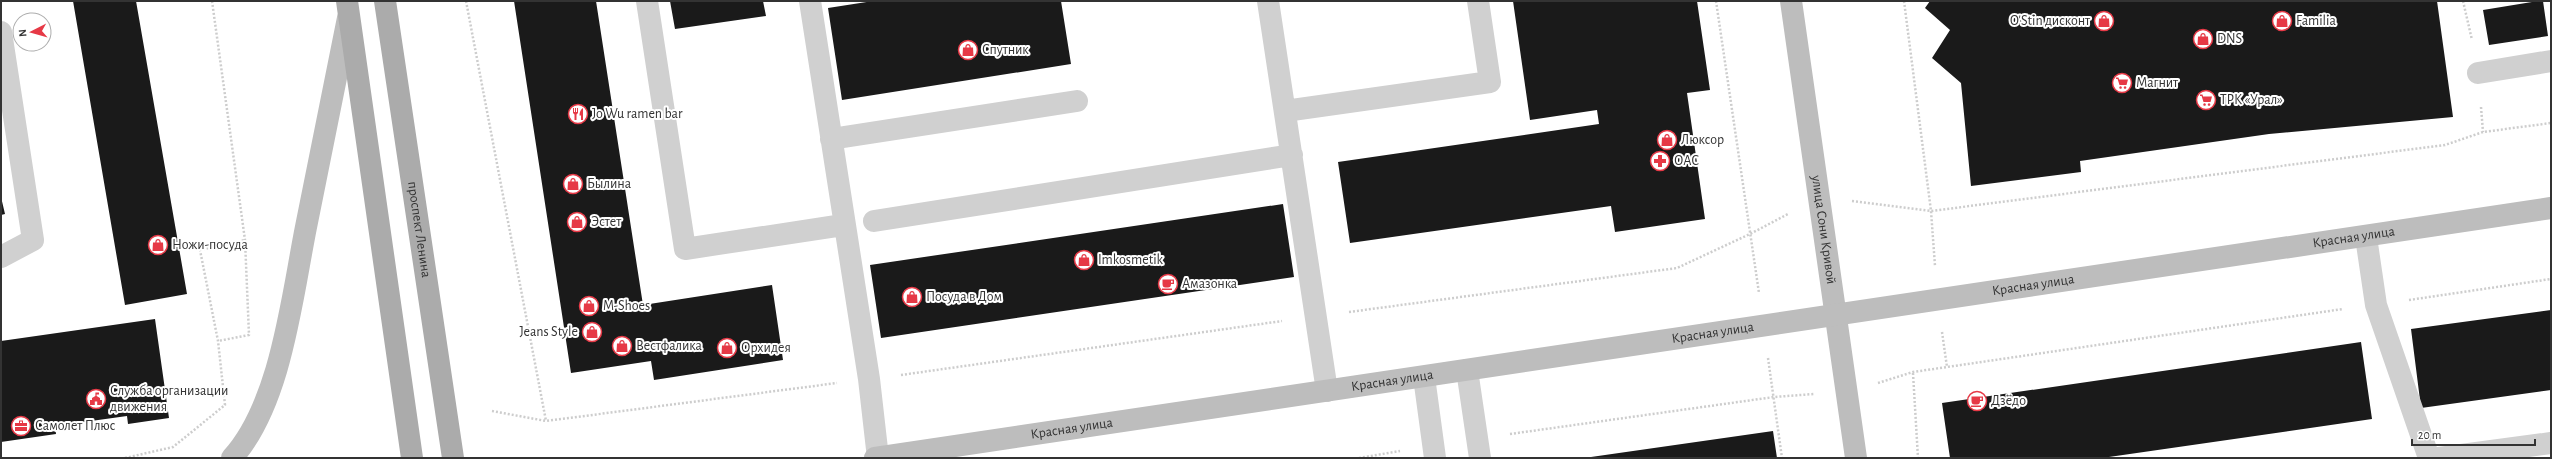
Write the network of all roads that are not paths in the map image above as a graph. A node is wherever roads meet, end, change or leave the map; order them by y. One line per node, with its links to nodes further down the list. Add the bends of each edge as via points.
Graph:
1 (385, 1): 29 (main road, проспект Ленина)
2 (647, 1): 17 (lane, via 684,249)
3 (810, 1): 13 (lane)
4 (1268, 1): 12 (lane)
5 (1478, 1): 12 (lane, via 1490,82)
6 (1791, 1): 20 (main road, улица Сони Кривой)
7 (348, 7): 27 (main road, via 285,330 269,396 242,447); 28 (main road)
8 (1, 32): 19 (lane, via 33,240)
9 (2551, 61): 10 (lane)
10 (2478, 73)
11 (1077, 101): 13 (lane)
12 (1285, 111): 14 (lane)
13 (831, 139): 17 (lane)
14 (1292, 155): 16 (lane); 23 (lane)
15 (2551, 208): 18 (main road, Красная улица)
16 (874, 221)
17 (844, 225): 30 (lane, via 869,379)
18 (2366, 237): 20 (main road, Красная улица); 32 (lane, via 2376,304)
19 (1, 257)
20 (1835, 316): 21 (main road, Красная улица); 31 (main road, улица Сони Кривой)
21 (1467, 370): 22 (main road, Красная улица); 25 (lane)
22 (1424, 377): 23 (main road, Красная улица); 26 (lane)
23 (1326, 391): 30 (main road, Красная улица)
24 (2551, 443): 33 (lane)
25 (1478, 448)
26 (1434, 452)
27 (232, 458)
28 (412, 458)
29 (453, 458)
30 (877, 458)
31 (1856, 458)
32 (2429, 458)
33 (2439, 458)

